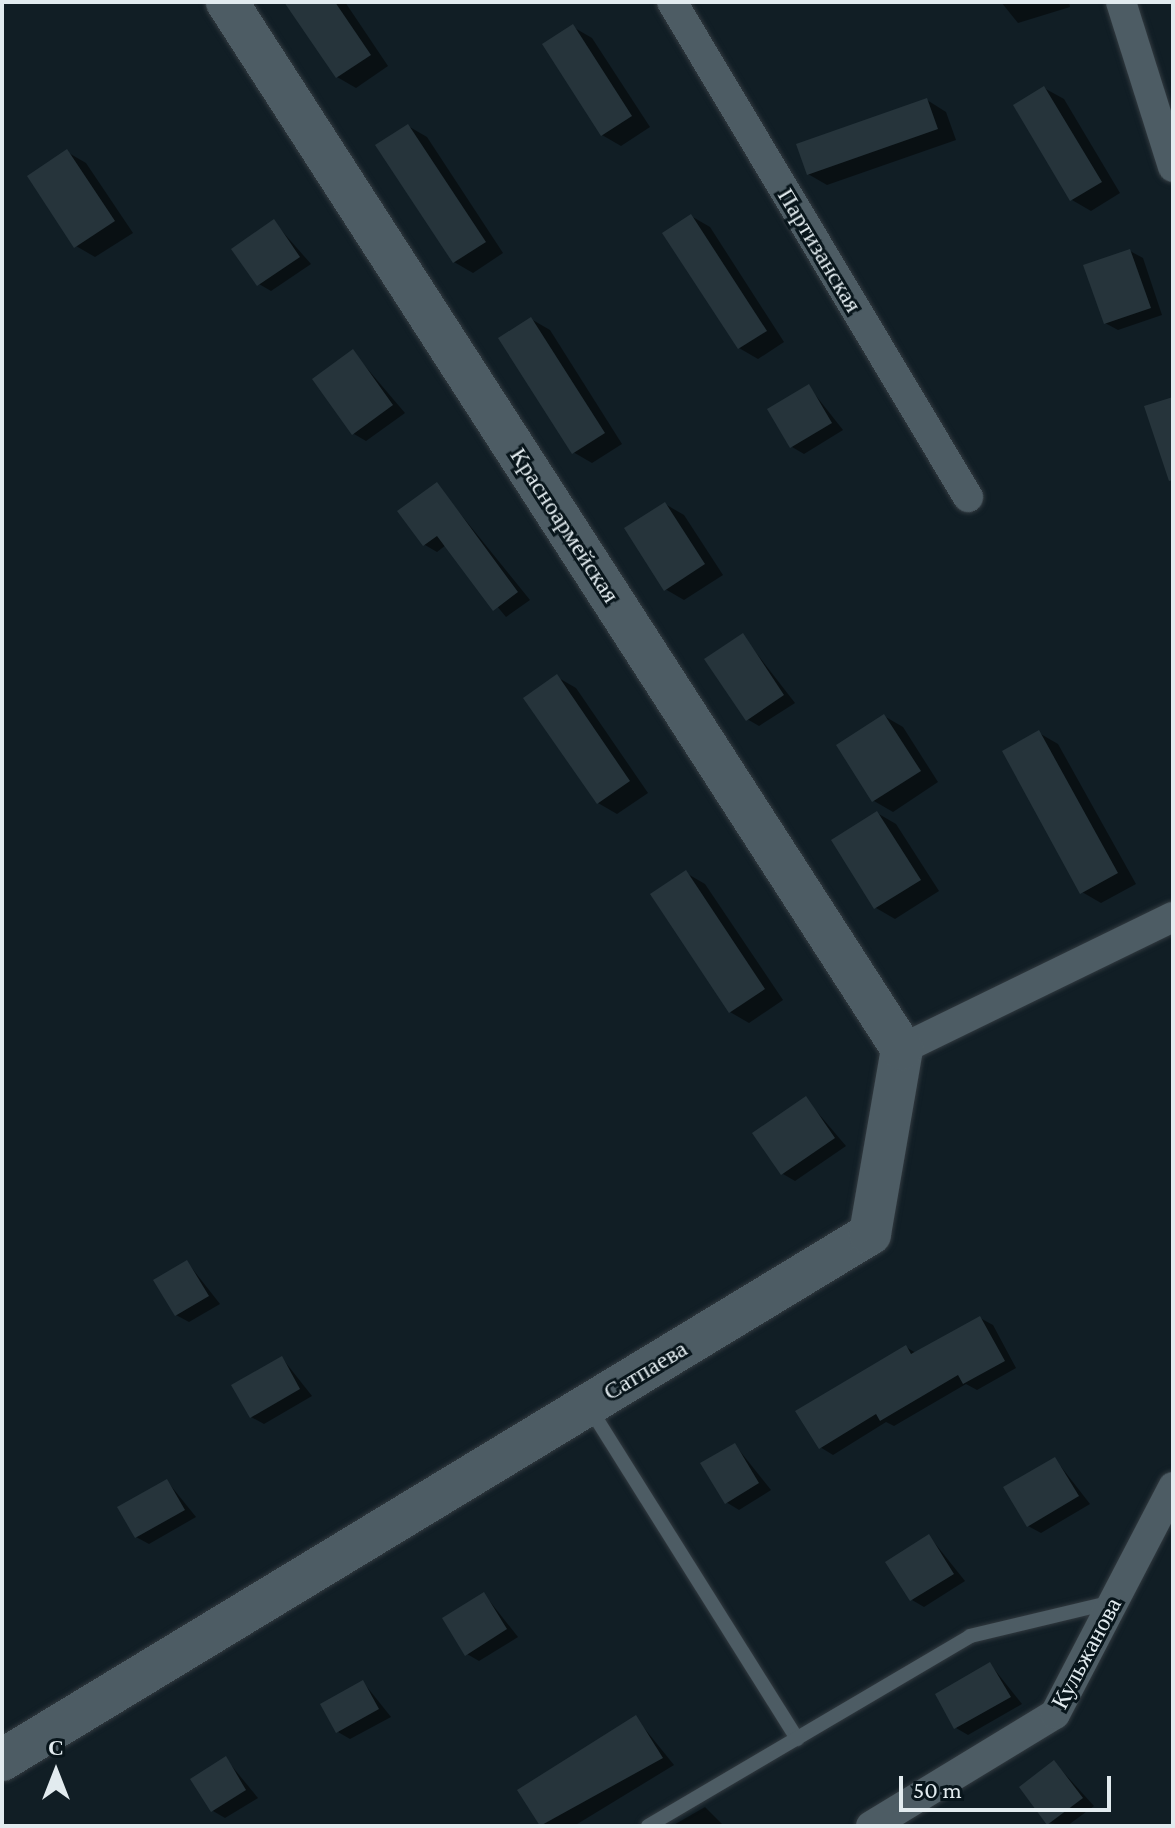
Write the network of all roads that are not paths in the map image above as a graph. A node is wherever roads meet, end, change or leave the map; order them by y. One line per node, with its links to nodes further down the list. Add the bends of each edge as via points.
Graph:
1 (227, 2): 7 (street, Красноармейская)
2 (672, 2): 5 (street, Партизанская)
3 (1121, 2): 4 (street)
4 (1173, 167)
5 (968, 497)
6 (1173, 917): 7 (street)
7 (902, 1049): 8 (street, Сатпаева, via 870,1234)
8 (588, 1405): 11 (lane); 12 (street, Сатпаева)
9 (1173, 1487): 10 (street, Кульжанова)
10 (1113, 1602): 11 (lane, via 970,1636); 14 (street, Кульжанова, via 1055,1714)
11 (797, 1739): 13 (lane)
12 (2, 1760)
13 (648, 1826)
14 (871, 1826)

